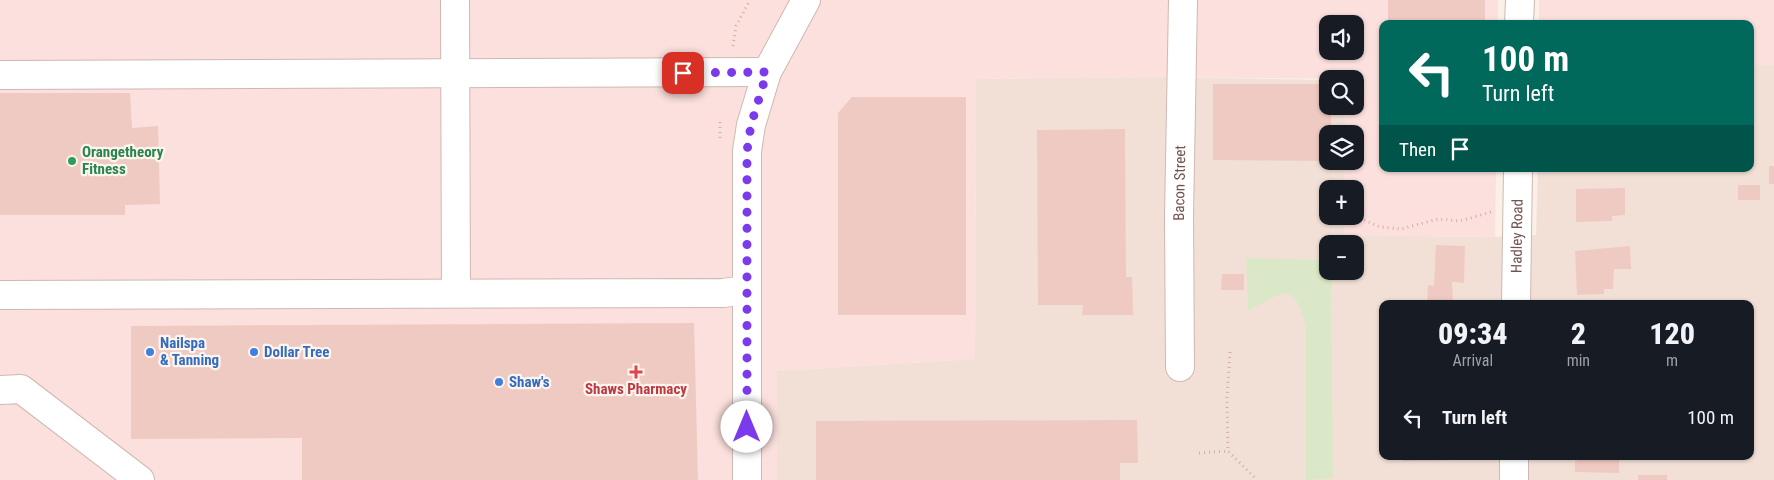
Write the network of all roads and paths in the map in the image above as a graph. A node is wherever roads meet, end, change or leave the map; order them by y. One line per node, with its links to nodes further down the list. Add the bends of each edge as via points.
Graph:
1 (456, 0): 9 (street)
2 (750, 0): 7 (path, via 736,26)
3 (806, 0): 8 (street)
4 (1183, 0): 19 (street, Bacon Street)
5 (1520, 0): 6 (street)
6 (1519, 20)
7 (733, 46)
8 (767, 72): 9 (street); 14 (street, via 751,125 747,151)
9 (456, 73): 10 (street); 15 (street)
10 (0, 75)
11 (1518, 172): 17 (street, Hadley Road)
12 (1490, 212): 13 (path, via 1460,221 1438,219 1402,229 1380,227)
13 (1364, 220)
14 (746, 290): 15 (street, via 714,293); 25 (street)
15 (456, 293): 16 (street)
16 (0, 295)
17 (1516, 300)
18 (1230, 352): 21 (path)
19 (1180, 367)
20 (0, 390): 24 (street, via 21,389)
21 (1228, 451): 22 (path); 26 (path)
22 (1199, 453)
23 (1514, 460): 27 (street)
24 (140, 480)
25 (747, 480)
26 (1257, 480)
27 (1514, 480)

